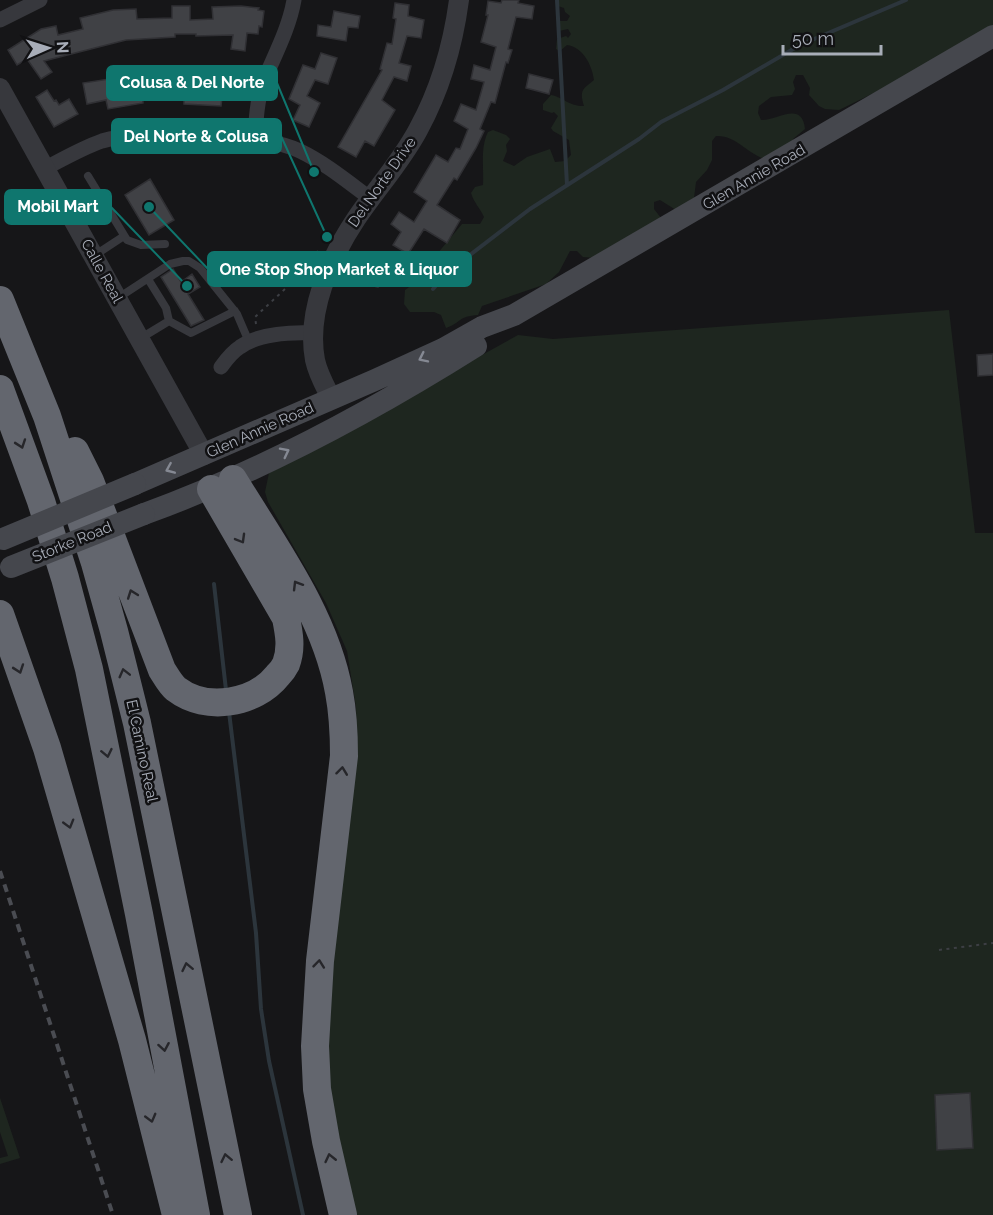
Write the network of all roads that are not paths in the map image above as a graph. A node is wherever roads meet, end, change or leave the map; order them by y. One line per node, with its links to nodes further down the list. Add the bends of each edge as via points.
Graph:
1 (40, 0): 4 (street)
2 (294, 0): 7 (street, via 260,95)
3 (459, 0): 10 (street, Del Norte Drive, via 437,90 413,139)
4 (0, 20)
5 (993, 36): 19 (main road, Glen Annie Road)
6 (0, 87): 8 (street, Calle Real)
7 (255, 138): 8 (street, via 122,136 85,148); 10 (street, via 298,150)
8 (44, 169): 13 (street, Calle Real)
9 (88, 176): 11 (lane)
10 (371, 200): 21 (street, Del Norte Drive, via 330,267 319,299)
11 (124, 236): 12 (lane, via 135,244); 13 (lane)
12 (165, 244)
13 (93, 256): 16 (street, Calle Real)
14 (148, 279): 16 (lane); 18 (lane, via 170,264 189,261 200,268); 20 (lane, via 166,308)
15 (0, 294): 28 (highway, one-way to 15, via 286,618 291,640 286,665 273,681 259,692 231,702 191,697 175,688 162,670 90,481)
16 (117, 298): 22 (street, Calle Real)
17 (0, 300): 35 (highway, El Camino Real, one-way to 17, via 137,723 114,631 50,426)
18 (235, 311): 20 (lane, via 191,333); 23 (lane)
19 (514, 315): 26 (main road, Glen Annie Road, one-way to 26); 28 (main road, Glen Annie Road, one-way to 19, via 402,391 487,339)
20 (169, 321): 22 (lane)
21 (314, 333): 23 (street); 26 (street, Del Norte Drive, via 315,361)
22 (140, 339): 27 (street, Calle Real)
23 (249, 342): 24 (street)
24 (220, 368)
25 (0, 389): 34 (highway, one-way to 34, via 41,501 89,669)
26 (332, 398): 27 (main road, Glen Annie Road)
27 (204, 455): 28 (main road); 30 (main road, Glen Annie Road, one-way to 30, bridge)
28 (222, 484): 29 (main road, Glen Annie Road); 36 (highway, one-way to 28, via 317,1089 315,1046 320,961 344,756 339,690 328,649 302,592)
29 (144, 514): 31 (main road, Storke Road, bridge)
30 (1, 540)
31 (5, 569)
32 (0, 614): 33 (highway, one-way to 33, via 47,748 132,1040)
33 (176, 1215)
34 (196, 1215)
35 (238, 1215)
36 (343, 1215)

